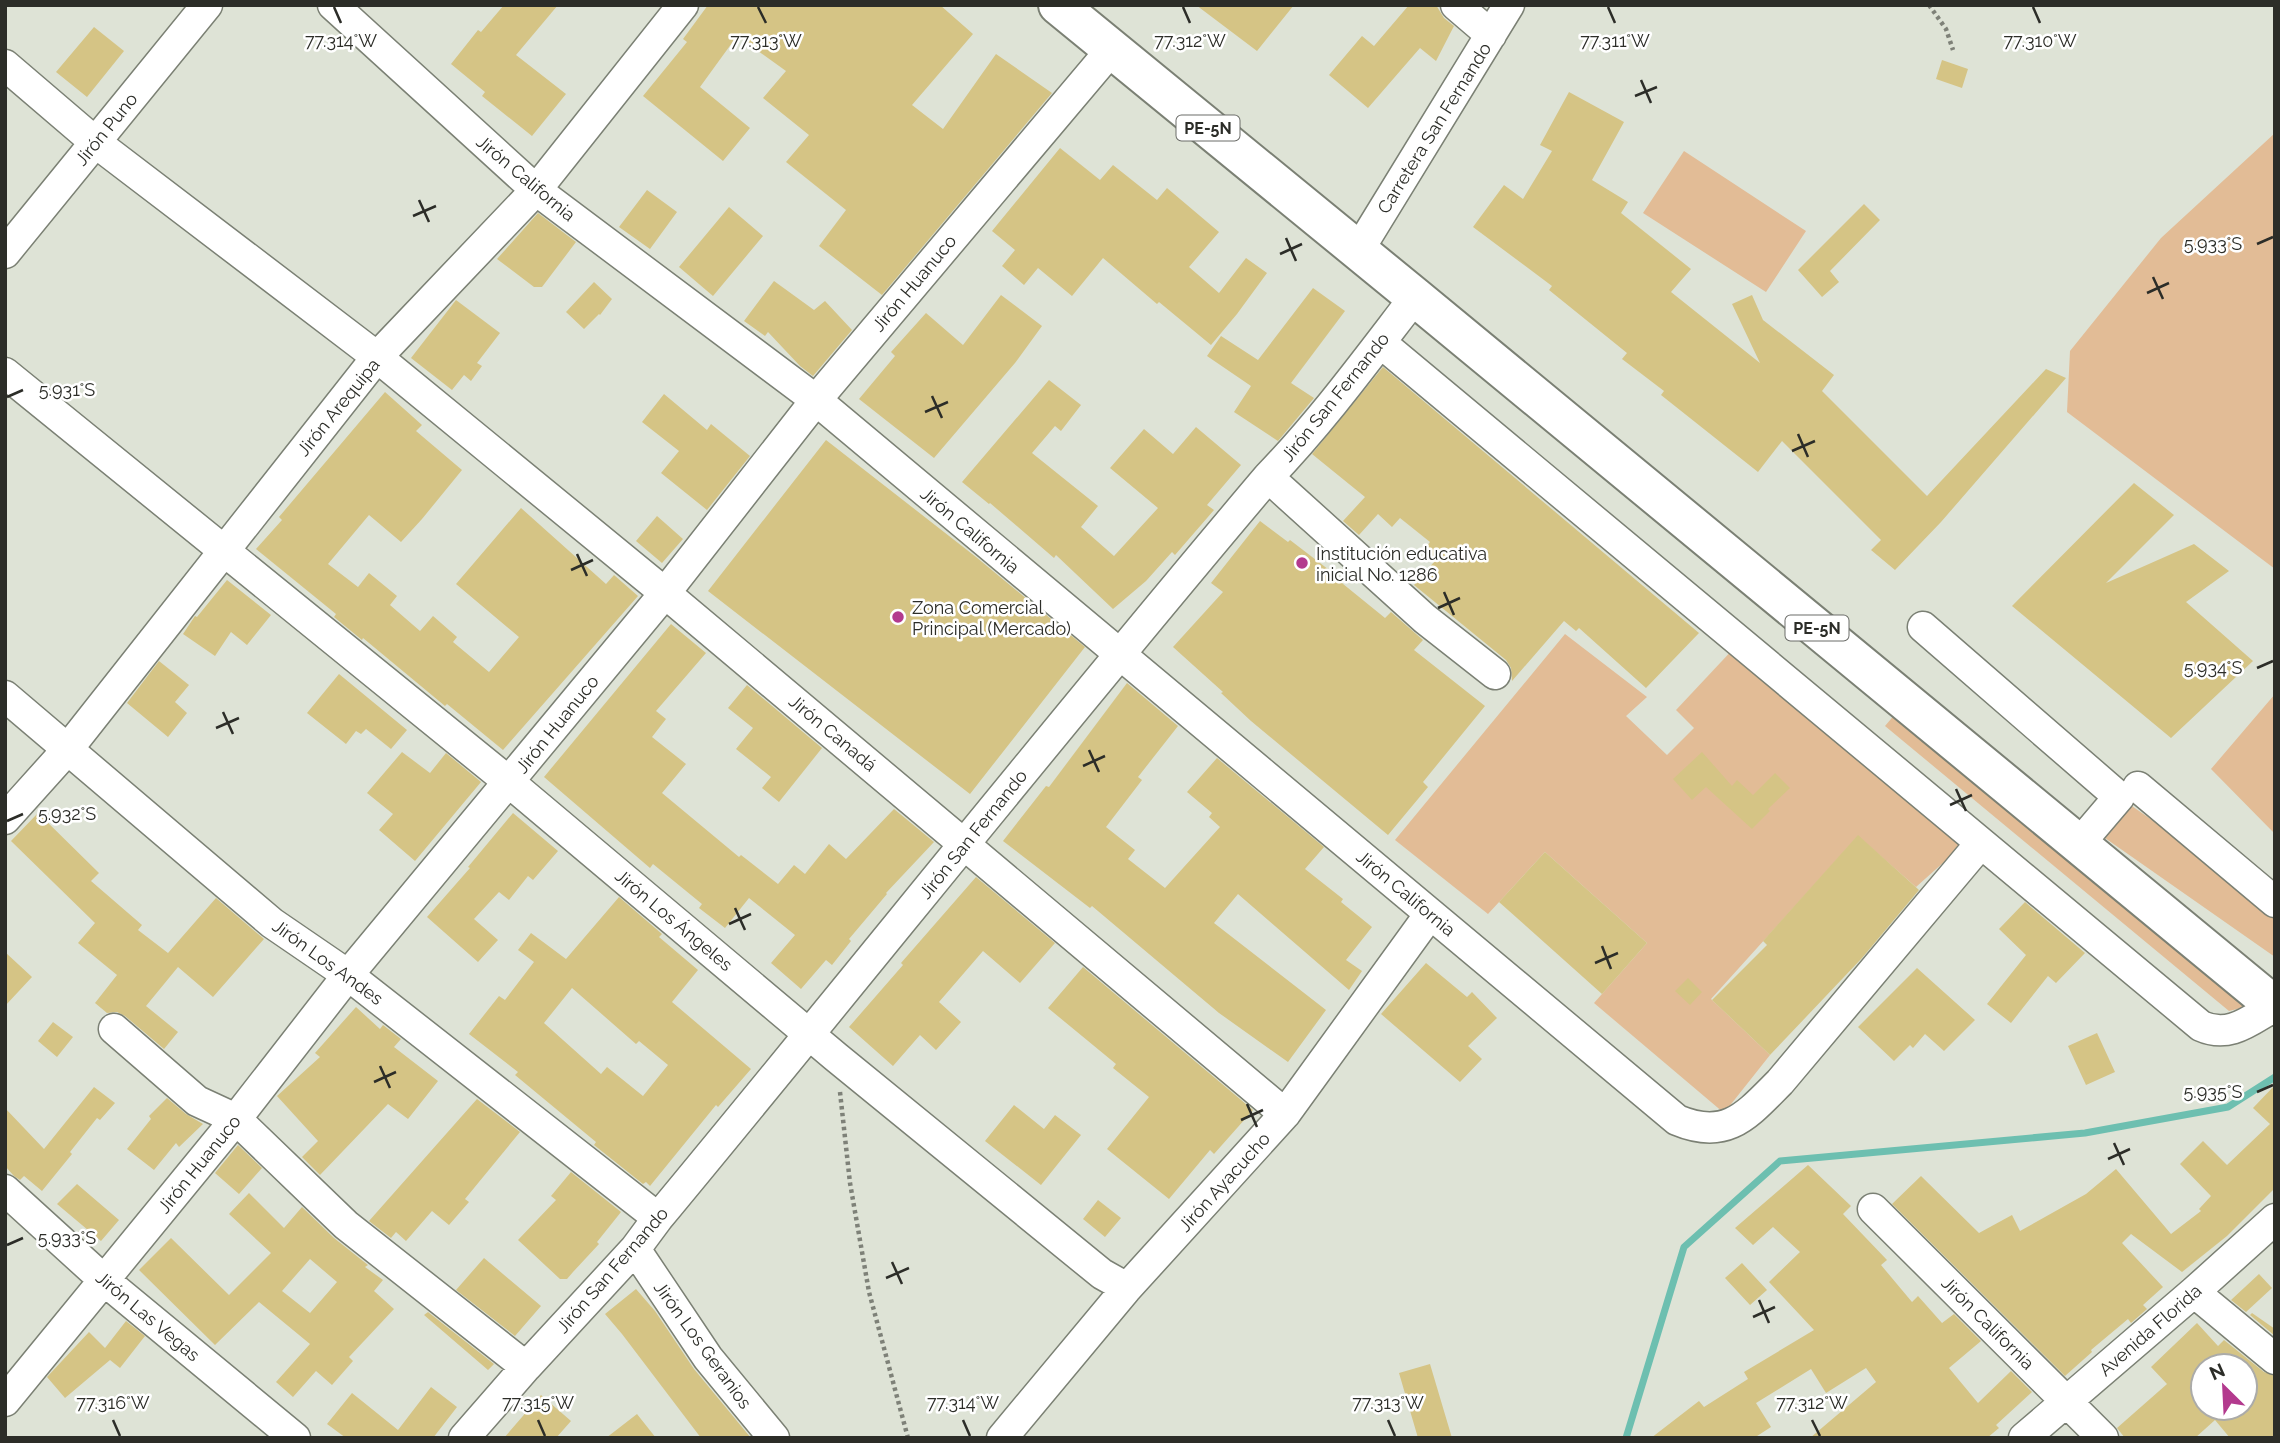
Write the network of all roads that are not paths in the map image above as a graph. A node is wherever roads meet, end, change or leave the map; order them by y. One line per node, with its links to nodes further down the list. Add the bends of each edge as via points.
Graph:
1 (207, 5): 10 (street, Jirón Puno)
2 (333, 5): 11 (street, Jirón California)
3 (682, 5): 11 (street, Jirón Arequipa)
4 (1058, 5): 8 (highway, PE-5N)
5 (1456, 5): 7 (street)
6 (1509, 5): 7 (street, Carretera San Fernando)
7 (1491, 35): 12 (street, Carretera San Fernando)
8 (1112, 49): 12 (highway, PE-5N); 18 (street, Jirón Huanuco)
9 (5, 65): 10 (street)
10 (95, 142): 13 (street, Jirón Puno); 16 (street, Jirón Canadá)
11 (536, 190): 16 (street, Jirón Arequipa); 18 (street, Jirón California)
12 (1358, 251): 14 (highway, PE-5N)
13 (5, 253)
14 (1415, 297): 15 (street, Jirón San Fernando); 32 (highway, PE-5N)
15 (1381, 343): 19 (street, Jirón San Fernando); 30 (street)
16 (377, 357): 20 (street, Jirón Arequipa); 21 (street, Jirón Canadá)
17 (5, 373): 20 (street, Jirón Los Ángeles)
18 (816, 400): 21 (street, Jirón Huanuco); 23 (street, Jirón California)
19 (1268, 477): 23 (street, Jirón San Fernando); 24 (street, via 1425,619)
20 (223, 550): 26 (street, Jirón Arequipa); 27 (street, Jirón Los Ángeles)
21 (664, 593): 27 (street, Jirón Huanuco); 31 (street, Jirón Canadá)
22 (1923, 627): 32 (street, via 2119,797)
23 (1118, 654): 31 (street, Jirón San Fernando); 34 (street, Jirón California)
24 (1495, 674)
25 (5, 696): 26 (street, Jirón Los Andes)
26 (66, 750): 29 (street, Jirón Arequipa); 35 (street, Jirón Los Andes, via 272,923)
27 (509, 782): 35 (street, Jirón Huanuco); 38 (street, Jirón Los Ángeles)
28 (2138, 787): 33 (street)
29 (5, 819)
30 (1981, 843): 34 (street, Jirón California, via 1780,1082 1747,1115 1719,1128 1695,1127 1677,1120); 36 (street, via 2201,1026 2217,1031 2235,1029)
31 (966, 844): 38 (street, Jirón San Fernando); 39 (street, Jirón Canadá)
32 (2078, 844): 36 (highway, PE-5N)
33 (2275, 901)
34 (1430, 914): 39 (street, Jirón Ayacucho)
35 (348, 975): 40 (street, Jirón Huanuco); 43 (street, Jirón Los Andes)
36 (2275, 1006)
37 (114, 1028): 40 (street, via 197,1101)
38 (811, 1034): 43 (street, Jirón San Fernando); 47 (street, Jirón Los Ángeles, via 1102,1274)
39 (1285, 1114): 47 (street, Jirón Ayacucho)
40 (236, 1119): 46 (street, Jirón Huanuco); 50 (street, via 346,1225)
41 (5, 1190): 46 (street, Jirón Las Vegas)
42 (1873, 1209): 52 (street, Jirón California)
43 (658, 1218): 45 (street, Jirón San Fernando)
44 (2275, 1219): 48 (street, Avenida Florida)
45 (635, 1249): 50 (street, Jirón San Fernando); 55 (street, Jirón Los Geranios, via 708,1358)
46 (105, 1281): 51 (street, Jirón Huanuco); 53 (street, Jirón Las Vegas)
47 (1126, 1288): 56 (street, Jirón Ayacucho)
48 (2193, 1292): 49 (street); 52 (street, Avenida Florida)
49 (2275, 1359)
50 (526, 1367): 54 (street, Jirón San Fernando)
51 (5, 1401)
52 (2067, 1402): 57 (street, Avenida Florida); 58 (street, Jirón California)
53 (295, 1438)
54 (464, 1438)
55 (774, 1438)
56 (1002, 1438)
57 (2024, 1438)
58 (2103, 1438)

